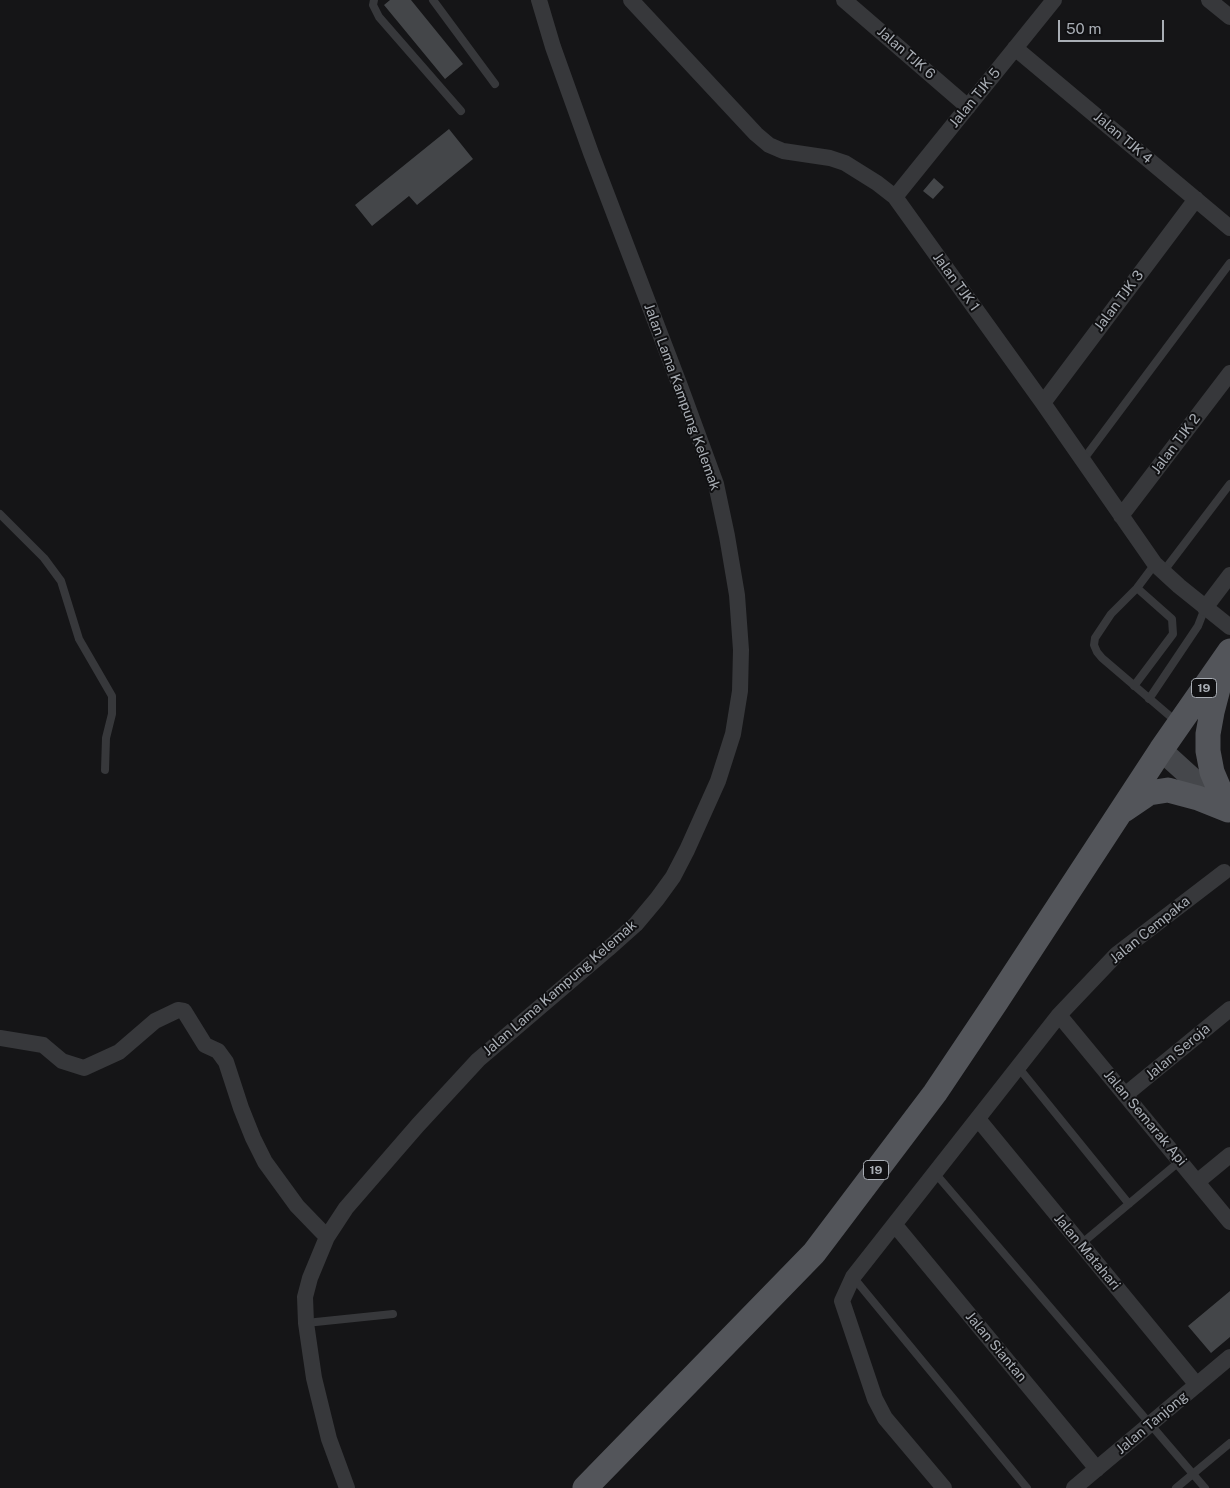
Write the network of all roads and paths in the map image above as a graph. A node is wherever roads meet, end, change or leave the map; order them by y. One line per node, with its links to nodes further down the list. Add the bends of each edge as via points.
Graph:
1 (374, 0): 12 (lane, via 378,17)
2 (433, 0): 10 (lane)
3 (539, 0): 50 (street, Jalan Lama Kampung Kelemak, via 585,135 716,484 737,595 741,650 740,691 733,734 718,781 676,870 657,900 636,924 478,1060 346,1208)
4 (631, 0): 13 (street, Jalan TJK 1, via 769,145 783,151 845,163)
5 (844, 0): 11 (street, Jalan TJK 6)
6 (1054, 0): 9 (street, Jalan TJK 5)
7 (1209, 0): 8 (street)
8 (1230, 17)
9 (1015, 48): 11 (street, Jalan TJK 5); 14 (street, Jalan TJK 4)
10 (495, 84)
11 (968, 107): 13 (street, Jalan TJK 5)
12 (461, 112)
13 (895, 197): 18 (street, Jalan TJK 1)
14 (1196, 199): 15 (street, Jalan TJK 4); 18 (street, Jalan TJK 3)
15 (1230, 228)
16 (1230, 262): 19 (lane)
17 (1230, 373): 22 (street, Jalan TJK 2)
18 (1043, 403): 19 (street, Jalan TJK 1)
19 (1083, 460): 22 (street, Jalan TJK 1)
20 (1230, 484): 23 (lane)
21 (0, 514): 33 (lane, via 44,558 61,581 79,639 112,696 112,714 106,738)
22 (1121, 516): 23 (street, Jalan TJK 1)
23 (1159, 568): 25 (lane); 26 (street, Jalan TJK 1)
24 (1230, 575): 26 (street)
25 (1137, 588): 29 (lane, via 1172,619 1173,634); 29 (lane, via 1111,614 1094,638 1094,646 1102,658)
26 (1205, 608): 27 (street, Jalan TJK 1); 30 (lane, via 1198,626)
27 (1230, 627)
28 (1229, 652): 31 (main road, 19); 34 (main road, via 1208,734 1212,772)
29 (1134, 686): 30 (lane)
30 (1149, 698): 31 (lane)
31 (1179, 724): 32 (main road, 19)
32 (1161, 750): 34 (street); 35 (main road, 19)
33 (106, 770)
34 (1229, 812): 35 (main road, via 1198,798 1168,790 1149,793)
35 (1119, 813): 62 (main road, 19, via 935,1093 814,1252)
36 (1224, 872): 38 (street, Jalan Cempaka, via 1117,954)
37 (1230, 1009): 41 (street, Jalan Seroja)
38 (1059, 1015): 40 (street, Jalan Cempaka); 41 (street, Jalan Semarak Api)
39 (0, 1038): 50 (street, via 42,1045 62,1061 84,1068 119,1052 155,1021 178,1010 184,1011 205,1045 218,1051 226,1062 241,1108 265,1162 297,1206)
40 (1018, 1067): 42 (street, Jalan Cempaka); 47 (lane)
41 (1125, 1095): 44 (street, Jalan Semarak Api)
42 (978, 1119): 45 (street, Jalan Cempaka); 51 (street, Jalan Matahari)
43 (1230, 1155): 46 (street)
44 (1180, 1161): 46 (street, Jalan Semarak Api); 47 (lane)
45 (935, 1173): 49 (street, Jalan Cempaka); 57 (lane)
46 (1197, 1182): 48 (street, Jalan Semarak Api)
47 (1128, 1204): 51 (lane)
48 (1230, 1222)
49 (895, 1224): 52 (street, Jalan Cempaka); 59 (street, Jalan Siantan)
50 (328, 1237): 54 (street, Jalan Lama Kampung Kelemak, via 305,1297)
51 (1081, 1244): 56 (street, Jalan Matahari)
52 (854, 1277): 63 (street, Jalan Cempaka, via 842,1301 875,1398 885,1418); 64 (lane)
53 (393, 1314): 54 (lane)
54 (306, 1323): 61 (street, Jalan Lama Kampung Kelemak, via 316,1387)
55 (1230, 1357): 56 (street, Jalan Tanjong)
56 (1197, 1385): 57 (street, Jalan Tanjong)
57 (1150, 1424): 59 (street, Jalan Tanjong); 60 (lane)
58 (1230, 1443): 60 (lane)
59 (1097, 1469): 65 (street, Jalan Tanjong)
60 (1193, 1474): 66 (lane); 67 (lane)
61 (347, 1488)
62 (586, 1488)
63 (944, 1488)
64 (1027, 1488)
65 (1074, 1488)
66 (1176, 1488)
67 (1204, 1488)

